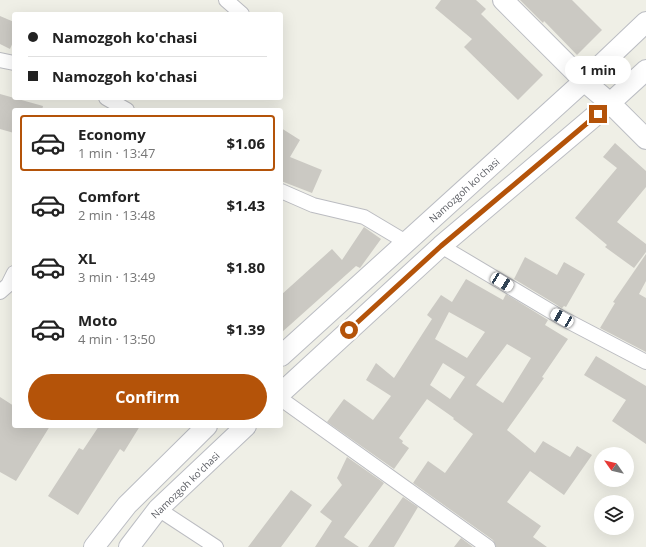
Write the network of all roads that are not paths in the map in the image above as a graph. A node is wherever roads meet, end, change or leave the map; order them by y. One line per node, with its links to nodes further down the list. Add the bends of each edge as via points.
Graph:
1 (226, 0): 3 (street)
2 (503, 0): 8 (main road)
3 (240, 12)
4 (646, 22): 8 (main road, Namozgoh ko'chasi)
5 (0, 60): 6 (street)
6 (12, 63)
7 (646, 70): 10 (main road)
8 (584, 81): 10 (main road); 14 (main road, Namozgoh ko'chasi)
9 (110, 100): 11 (street)
10 (610, 103): 12 (main road); 15 (main road)
11 (124, 108)
12 (646, 139)
13 (283, 192): 14 (street, via 313,205 364,217)
14 (406, 242): 18 (main road, Namozgoh ko'chasi)
15 (441, 246): 19 (street, via 562,318); 20 (main road)
16 (12, 277): 17 (street)
17 (0, 292)
18 (283, 354)
19 (646, 362)
20 (283, 391)
21 (283, 400): 28 (street)
22 (205, 428): 25 (main road, via 127,505)
23 (244, 428): 24 (main road, Namozgoh ko'chasi)
24 (158, 508): 26 (main road, Namozgoh ko'chasi); 27 (street)
25 (94, 547)
26 (129, 547)
27 (216, 547)
28 (488, 547)

